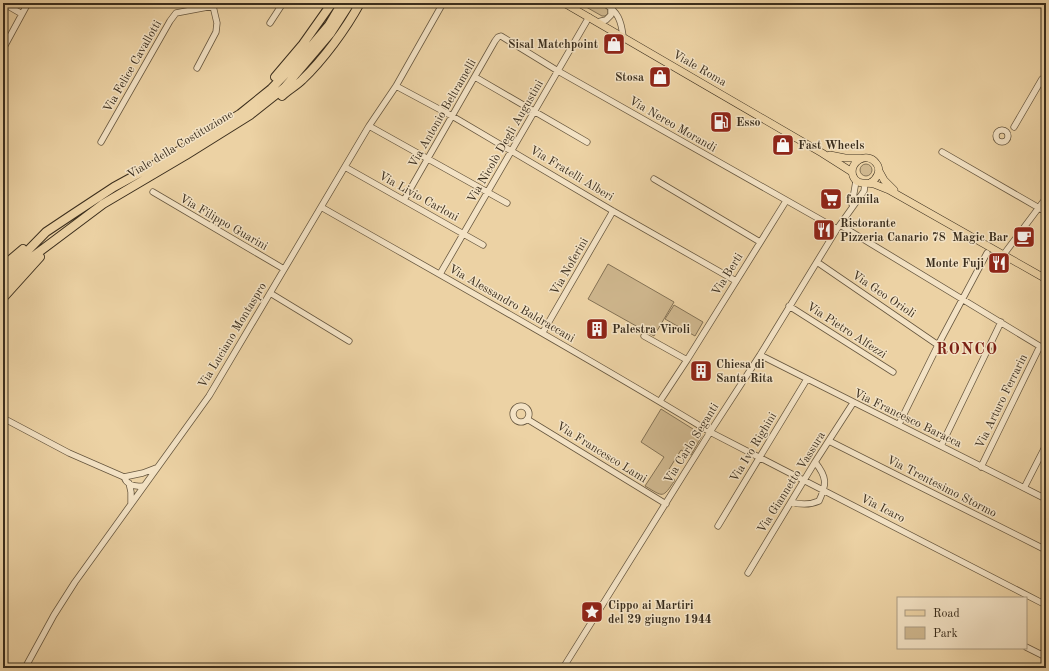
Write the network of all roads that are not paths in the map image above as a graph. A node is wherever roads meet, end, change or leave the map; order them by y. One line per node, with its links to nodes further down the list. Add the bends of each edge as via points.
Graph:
1 (3, 3): 13 (street)
2 (28, 3): 13 (street)
3 (283, 3): 16 (street)
4 (332, 3): 26 (highway, via 271,83 248,103)
5 (342, 3): 26 (highway, Viale della Costituzione, via 329,25 301,58 271,89)
6 (350, 3): 27 (highway, Viale della Costituzione, via 330,34 284,88)
7 (360, 3): 27 (highway, via 346,26 301,80 262,113)
8 (443, 3): 24 (street, Via Luciano Montaspro)
9 (564, 3): 14 (main road, Viale Roma)
10 (604, 3): 12 (street)
11 (214, 4): 20 (street, via 216,32); 33 (street, Via Felice Cavallotti, via 176,13)
12 (611, 8): 15 (street, via 611,15 606,20); 18 (street, via 621,21)
13 (22, 14): 19 (street)
14 (589, 18): 15 (main road, Viale Roma); 21 (street, Via Nicolò Degli Augustini)
15 (597, 22): 18 (main road, Viale Roma)
16 (270, 23)
17 (500, 36): 21 (street, Via Nereo Morandi); 23 (street, Via Antonio Beltramelli)
18 (623, 36): 37 (main road, Viale Roma)
19 (3, 50)
20 (197, 68)
21 (558, 72): 25 (street, Via Nicolò Degli Augustini); 51 (street, Via Nereo Morandi)
22 (1046, 76): 30 (street, via 1042,78)
23 (475, 77): 25 (street); 28 (street, Via Antonio Beltramelli)
24 (396, 86): 28 (street, Via Fratelli Alberi); 29 (street, Via Luciano Montaspro)
25 (534, 112): 34 (street); 35 (street, Via Nicolò Degli Augustini)
26 (240, 114): 59 (highway, Viale della Costituzione, via 114,187)
27 (250, 115): 61 (highway, Viale della Costituzione, via 103,204)
28 (452, 116): 35 (street, Via Fratelli Alberi); 39 (street, Via Antonio Beltramelli)
29 (369, 126): 39 (street); 40 (street, Via Luciano Montaspro)
30 (1014, 127): 31 (street); 32 (street)
31 (1006, 132): 32 (street); 32 (street, via 999,130 996,137 1001,142)
32 (1008, 138)
33 (101, 142)
34 (586, 142)
35 (512, 150): 47 (street, Via Nicolò Degli Augustini); 56 (street, Via Fratelli Alberi)
36 (942, 152): 54 (street)
37 (824, 153): 38 (main road, Viale Roma, via 845,158); 42 (main road, Viale Roma)
38 (861, 158): 41 (main road, via 873,160); 42 (main road, via 854,163)
39 (428, 160): 47 (street); 50 (street, Via Antonio Beltramelli)
40 (345, 167): 50 (street, Via Livio Carloni); 53 (street, Via Luciano Montaspro)
41 (879, 171): 45 (main road, via 876,178); 48 (main road)
42 (852, 172): 44 (main road)
43 (654, 179): 62 (street)
44 (856, 181): 45 (main road); 55 (street, Via Carlo Seganti)
45 (868, 184): 48 (main road, via 881,186); 55 (street, Via Carlo Seganti)
46 (153, 192): 68 (street, Via Filippo Guarini)
47 (488, 193): 52 (street); 60 (street, Via Nicolò Degli Augustini)
48 (900, 196): 65 (main road)
49 (1046, 198): 54 (street)
50 (404, 200): 60 (street, Via Livio Carloni)
51 (786, 201): 58 (street, Via Nereo Morandi); 62 (street, Via Berti)
52 (506, 204)
53 (321, 207): 68 (street, Via Luciano Montaspro); 69 (street, Via Alessandro Baldraccani)
54 (1039, 207): 57 (street); 65 (street)
55 (850, 209): 58 (street, Via Carlo Seganti)
56 (614, 211): 72 (street, Via Fratelli Alberi); 79 (street, Via Noferini)
57 (1046, 212)
58 (838, 227): 66 (street, Via Carlo Seganti); 76 (street, Via Nereo Morandi)
59 (46, 232): 67 (highway); 70 (highway, Viale della Costituzione)
60 (464, 234): 63 (street, Via Livio Carloni); 69 (street, Via Nicolò Degli Augustini)
61 (60, 235): 73 (highway, Viale della Costituzione, via 31,258); 75 (highway)
62 (760, 242): 72 (street, Via Berti)
63 (483, 245)
64 (987, 253): 76 (street)
65 (1004, 254): 71 (main road)
66 (817, 262): 77 (street, Via Carlo Seganti); 82 (street, Via Geo Orioli)
67 (3, 266)
68 (284, 269): 74 (street, Via Luciano Montaspro)
69 (440, 274): 79 (street, Via Alessandro Baldraccani)
70 (3, 276)
71 (1046, 279)
72 (736, 281): 86 (street, Via Berti)
73 (3, 286)
74 (270, 293): 81 (street); 101 (street, Via Luciano Montaspro, via 209,396)
75 (3, 298)
76 (962, 300): 78 (street, Via Nereo Morandi); 82 (street)
77 (790, 306): 85 (street, Via Carlo Seganti); 87 (street, Via Pietro Alfezzi)
78 (1001, 322): 83 (street, Via Nereo Morandi); 97 (street)
79 (543, 332): 89 (street, Via Alessandro Baldraccani)
80 (644, 336): 86 (street)
81 (349, 341)
82 (938, 345): 93 (street)
83 (1040, 346): 84 (street, Via Nereo Morandi); 100 (street, Via Arturo Ferrarin)
84 (1046, 350)
85 (760, 355): 88 (street, Via Francesco Baracca); 94 (street, Via Carlo Seganti)
86 (687, 360): 89 (street, Via Berti)
87 (893, 372)
88 (807, 379): 90 (street, Via Francesco Baracca); 98 (street, Via Ivo Righini)
89 (660, 401): 94 (street, Via Alessandro Baldraccani)
90 (853, 403): 93 (street, Via Francesco Baracca); 95 (street, Via Giannetto Vassura)
91 (3, 418): 103 (street, via 69,453)
92 (527, 418): 112 (street, Via Francesco Lami)
93 (899, 424): 97 (street, Via Francesco Baracca)
94 (710, 432): 98 (street, Via Icaro); 112 (street, Via Carlo Seganti)
95 (829, 441): 99 (street, Via Giannetto Vassura); 114 (street, Via Trentesimo Stormo)
96 (1046, 445): 107 (street)
97 (940, 446): 100 (street, Via Francesco Baracca)
98 (759, 457): 104 (street, Via Icaro); 113 (street, Via Ivo Righini)
99 (815, 462): 104 (street, Via Giannetto Vassura); 108 (street, via 826,482)
100 (982, 467): 107 (street, Via Francesco Baracca)
101 (156, 468): 102 (street); 106 (street, Via Luciano Montaspro)
102 (131, 475): 103 (street); 106 (street, via 140,479)
103 (124, 477): 105 (street)
104 (804, 480): 108 (street, Via Icaro); 110 (street, Via Giannetto Vassura)
105 (129, 483): 106 (street); 111 (street)
106 (143, 486): 111 (street, Via Luciano Montaspro)
107 (1024, 488): 109 (street, Via Francesco Baracca)
108 (825, 490): 110 (street, via 820,500 811,504); 116 (street, Via Icaro)
109 (1046, 499)
110 (791, 502): 115 (street, Via Giannetto Vassura)
111 (131, 503): 120 (street, Via Luciano Montaspro, via 62,601)
112 (666, 504): 121 (street, Via Carlo Seganti)
113 (718, 526)
114 (1046, 550)
115 (748, 573)
116 (1046, 604)
117 (1046, 647): 119 (street)
118 (1027, 648): 119 (street)
119 (1044, 656)
120 (25, 668)
121 (563, 668)

